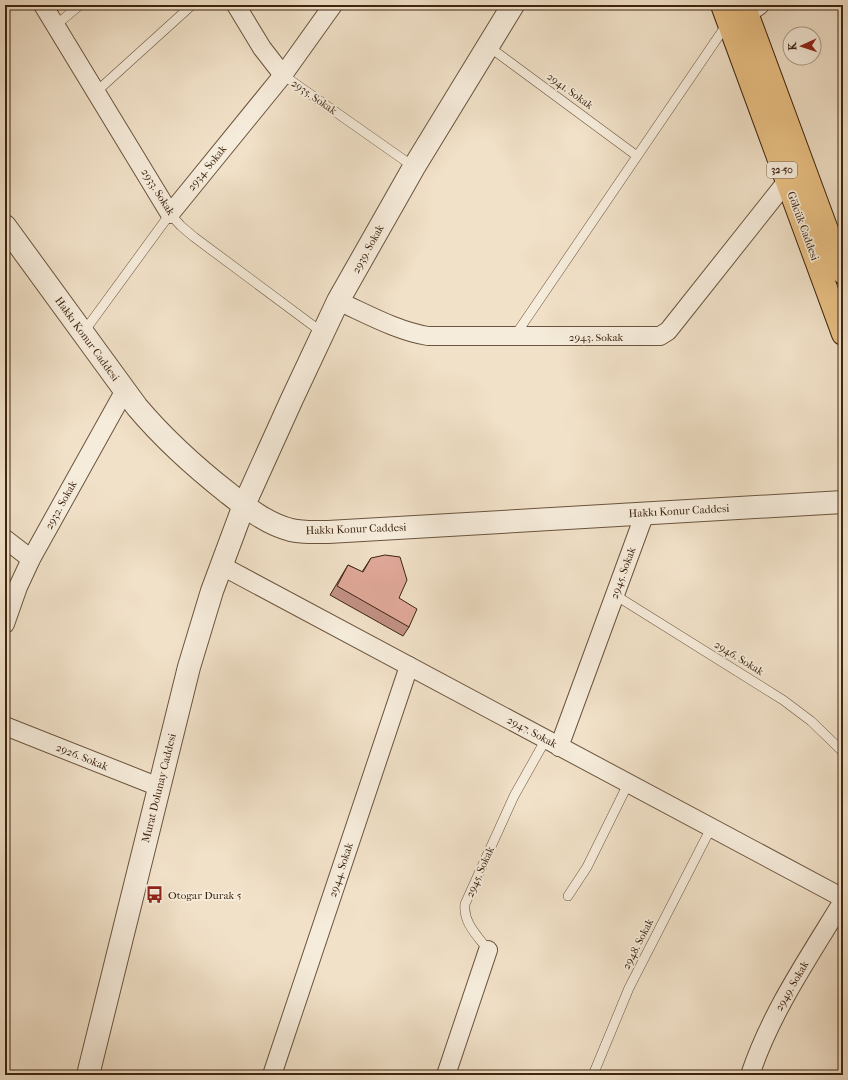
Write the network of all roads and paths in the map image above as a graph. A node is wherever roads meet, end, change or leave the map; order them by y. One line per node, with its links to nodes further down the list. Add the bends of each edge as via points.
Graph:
1 (43, 5): 8 (street, 2933. Sokak)
2 (80, 5): 8 (lane)
3 (192, 5): 11 (lane)
4 (236, 5): 10 (street, 2935. Sokak, via 262,48)
5 (333, 5): 10 (street, 2934. Sokak)
6 (513, 5): 9 (street, 2939. Sokak)
7 (740, 10): 12 (lane); 14 (main road, Gölcük Caddesi / 32-50); 17 (main road, Gölcük Caddesi / 32-50)
8 (56, 25): 11 (street, 2933. Sokak)
9 (488, 46): 12 (lane, 2941. Sokak); 13 (street, 2939. Sokak)
10 (283, 75): 13 (lane, 2935. Sokak); 15 (street, 2934. Sokak)
11 (96, 92): 15 (street, 2933. Sokak)
12 (637, 156): 23 (lane)
13 (414, 167): 19 (street, 2939. Sokak)
14 (787, 181): 22 (main road, Gölcük Caddesi / 32-50); 23 (street, 2943. Sokak, via 664,334 653,337)
15 (170, 214): 20 (lane, 2934. Sokak); 21 (lane, 2933. Sokak, via 181,226)
16 (5, 226): 20 (street, Hakkı Konur Caddesi)
17 (838, 243): 18 (main road, Gölcük Caddesi / 32-50)
18 (843, 273)
19 (338, 302): 21 (street, 2939. Sokak); 23 (street, 2943. Sokak, via 414,334)
20 (83, 333): 24 (street, Hakkı Konur Caddesi)
21 (323, 333): 26 (street, 2939. Sokak)
22 (843, 334)
23 (514, 337)
24 (124, 390): 26 (street, Hakkı Konur Caddesi, via 177,450); 29 (street, 2932. Sokak)
25 (843, 502): 27 (street, Hakkı Konur Caddesi)
26 (244, 505): 27 (street, Hakkı Konur Caddesi, via 274,524 308,532); 30 (street, Murat Dolunay Caddesi)
27 (646, 513): 31 (street, 2945. Sokak)
28 (5, 539): 29 (street)
29 (31, 559): 32 (street, 2932. Sokak)
30 (222, 566): 33 (street, 2947. Sokak); 38 (street, Murat Dolunay Caddesi, via 189,667)
31 (615, 595): 35 (street, 2945. Sokak); 36 (lane, 2946. Sokak, via 783,700 811,721)
32 (5, 624)
33 (409, 666): 35 (street, 2947. Sokak); 44 (street, 2944. Sokak)
34 (5, 726): 38 (street, 2926. Sokak)
35 (553, 743): 37 (street, 2947. Sokak); 42 (lane, 2945. Sokak, via 514,796 465,904 466,920)
36 (843, 752)
37 (628, 784): 39 (street, 2947. Sokak); 40 (lane, via 587,867)
38 (159, 787): 43 (street, Murat Dolunay Caddesi)
39 (711, 828): 41 (street, 2947. Sokak); 46 (lane, 2948. Sokak, via 628,988)
40 (568, 896)
41 (843, 900): 47 (street, 2949. Sokak, via 779,1009)
42 (488, 950): 45 (street, 2945. Sokak)
43 (88, 1075)
44 (272, 1075)
45 (446, 1075)
46 (593, 1075)
47 (750, 1075)

